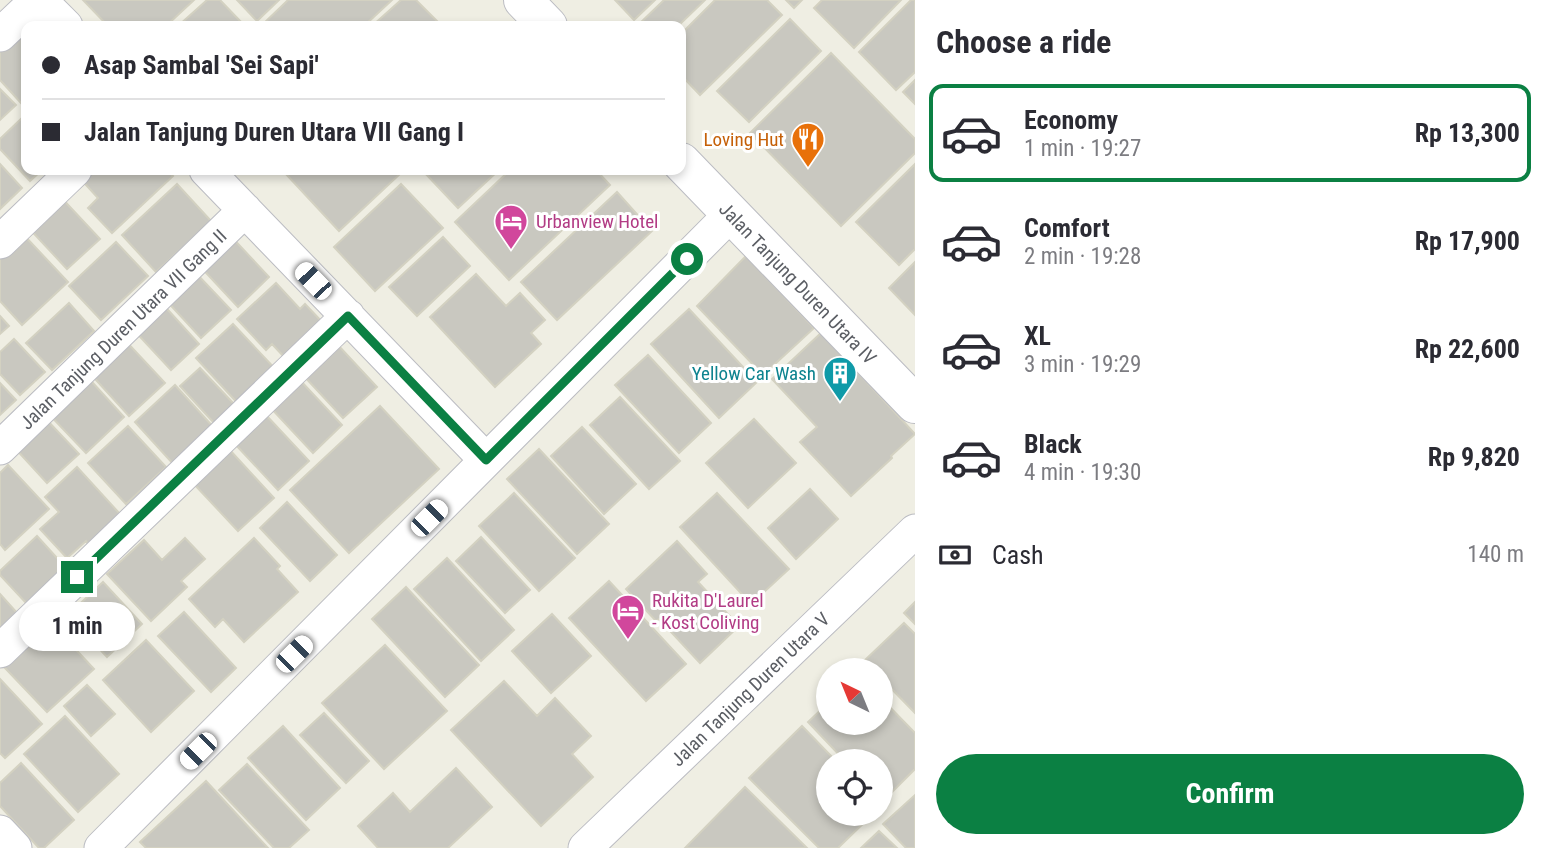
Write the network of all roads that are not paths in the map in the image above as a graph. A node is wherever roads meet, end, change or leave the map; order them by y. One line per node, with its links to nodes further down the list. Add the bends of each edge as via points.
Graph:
1 (38, 0): 3 (street); 5 (street)
2 (523, 0): 4 (street)
3 (61, 21)
4 (543, 21)
5 (0, 36)
6 (686, 167): 10 (street, Jalan Tanjung Duren Utara IV)
7 (70, 175): 11 (street)
8 (211, 175): 9 (street)
9 (245, 210): 12 (street); 14 (street, Jalan Tanjung Duren Utara VII Gang II)
10 (731, 215): 13 (street, Jalan Tanjung Duren Utara IV); 15 (street)
11 (0, 242)
12 (348, 316): 15 (street); 17 (street)
13 (915, 404)
14 (0, 448)
15 (486, 460): 20 (street)
16 (915, 531): 21 (street, Jalan Tanjung Duren Utara V)
17 (0, 651)
18 (0, 832): 19 (street)
19 (15, 848)
20 (101, 848)
21 (585, 848)

